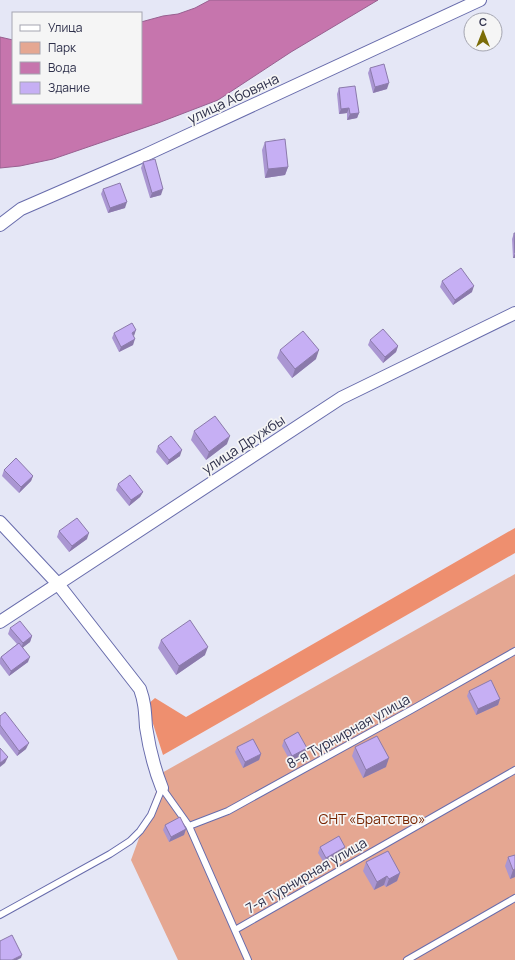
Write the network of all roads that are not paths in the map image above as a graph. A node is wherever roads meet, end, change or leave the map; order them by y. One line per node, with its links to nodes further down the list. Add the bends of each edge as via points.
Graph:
1 (480, 0): 2 (street, улица Абовяна, via 143,156 21,209)
2 (0, 225)
3 (515, 313): 5 (street, улица Дружбы, via 341,398)
4 (0, 522): 5 (street)
5 (58, 584): 6 (street, улица Дружбы); 9 (street, via 140,690 145,703 146,727 156,772)
6 (0, 622)
7 (515, 651): 10 (lane, 8-я Турнирная улица, via 228,811)
8 (515, 770): 13 (lane, 7-я Турнирная улица)
9 (162, 788): 10 (lane); 12 (lane, via 150,815 130,841)
10 (189, 826): 13 (lane)
11 (515, 898): 15 (lane)
12 (0, 915)
13 (235, 930): 14 (lane)
14 (248, 960)
15 (407, 960)

